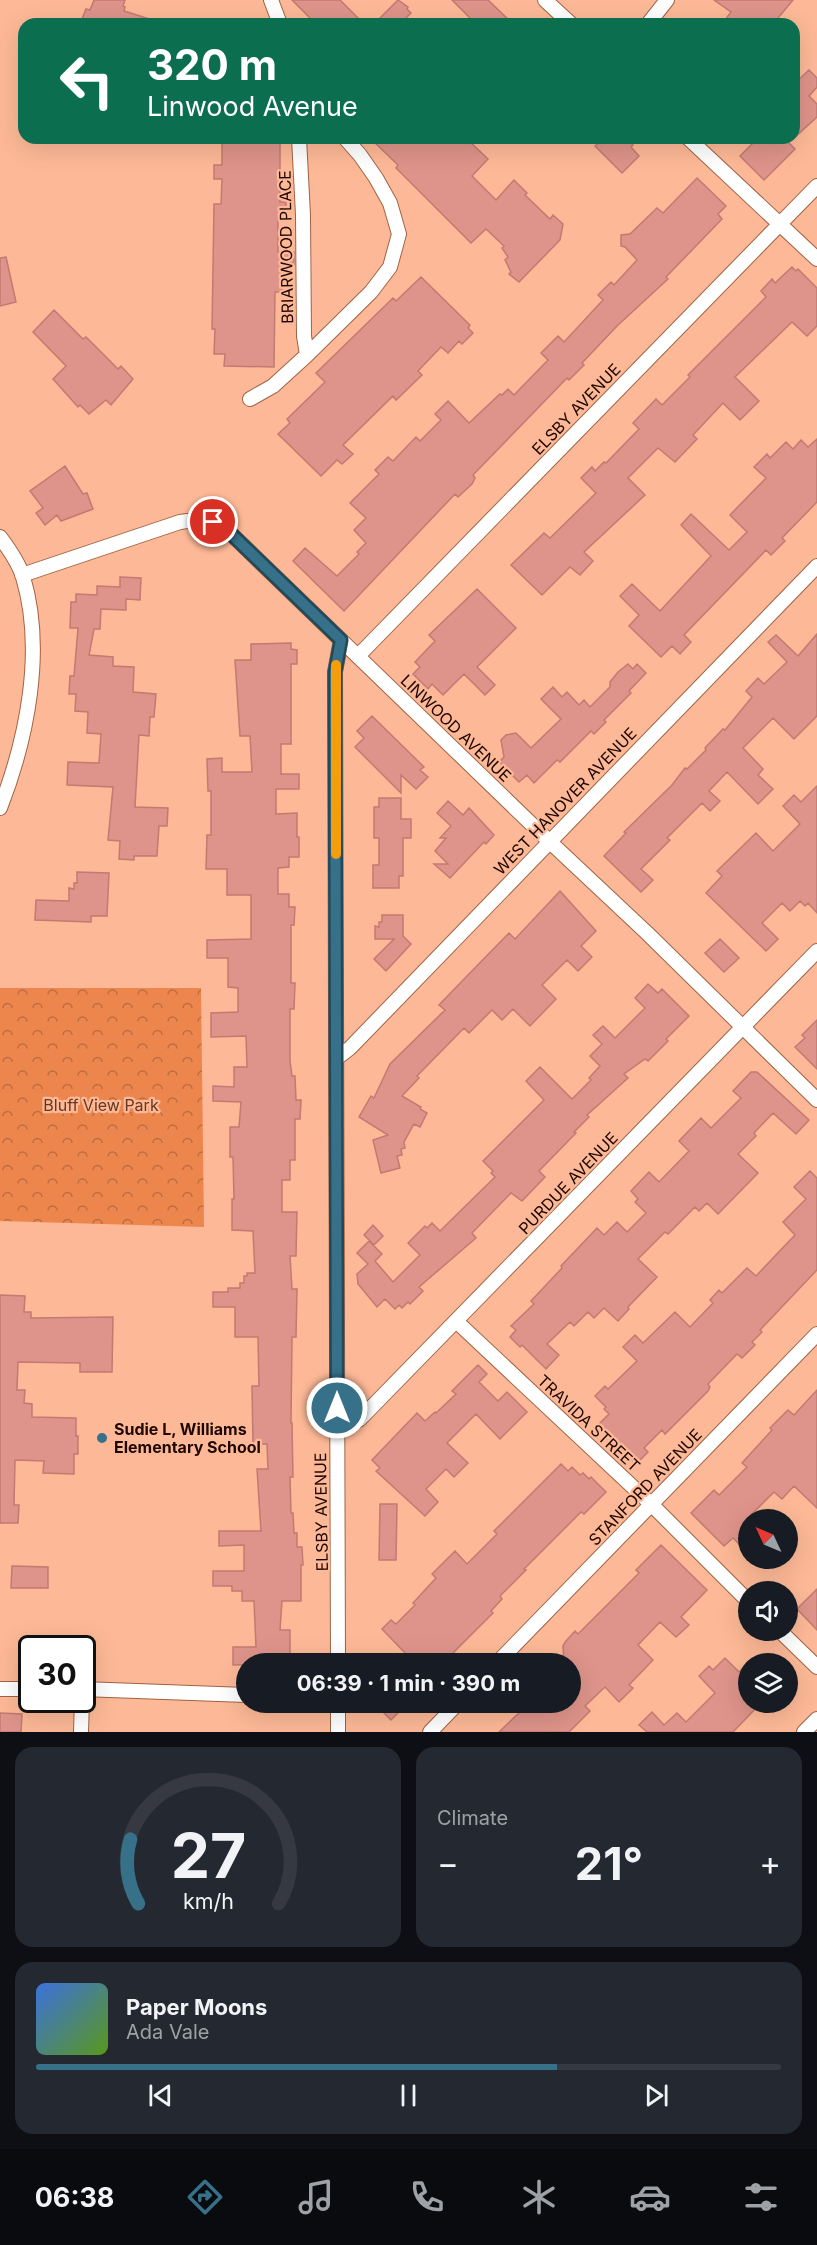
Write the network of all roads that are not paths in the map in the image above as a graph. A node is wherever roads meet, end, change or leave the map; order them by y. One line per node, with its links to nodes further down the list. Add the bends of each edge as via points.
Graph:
1 (271, 0): 4 (street)
2 (545, 0): 5 (street)
3 (667, 0): 6 (street)
4 (278, 18)
5 (564, 18)
6 (653, 18)
7 (299, 144): 13 (street, BRIARWOOD PLACE)
8 (350, 144): 13 (street, via 390,203 399,234 390,267 371,292)
9 (694, 144): 11 (street)
10 (817, 186): 11 (street, ELSBY AVENUE)
11 (780, 224): 12 (street); 19 (street, ELSBY AVENUE)
12 (817, 259)
13 (307, 355): 14 (street, via 273,386)
14 (250, 399)
15 (0, 537): 17 (street)
16 (817, 567): 21 (street, WEST HANOVER AVENUE)
17 (22, 575): 18 (street, LINWOOD AVENUE, via 180,522 213,522 234,536); 20 (street, via 32,632 28,701 22,741)
18 (341, 640): 19 (street, LINWOOD AVENUE); 24 (street, ELSBY AVENUE, via 335,672)
19 (358, 656): 21 (street, LINWOOD AVENUE)
20 (0, 808)
21 (549, 841): 23 (street, LINWOOD AVENUE); 24 (street, WEST HANOVER AVENUE)
22 (817, 951): 23 (street, PURDUE AVENUE)
23 (742, 1027): 25 (street, LINWOOD AVENUE); 26 (street, PURDUE AVENUE)
24 (337, 1058): 28 (street, ELSBY AVENUE)
25 (817, 1100)
26 (456, 1321): 28 (street, PURDUE AVENUE, via 360,1419); 29 (street, TRAVIDA STREET)
27 (817, 1334): 29 (street, STANFORD AVENUE)
28 (337, 1431): 32 (street, ELSBY AVENUE)
29 (651, 1504): 30 (street, TRAVIDA STREET); 33 (street, STANFORD AVENUE)
30 (738, 1591)
31 (790, 1641): 34 (street)
32 (338, 1653)
33 (507, 1653)
34 (817, 1667)
35 (96, 1690): 36 (street)
36 (236, 1695)
37 (82, 1713): 41 (street)
38 (338, 1713): 42 (street)
39 (448, 1713): 43 (street)
40 (817, 1719): 44 (street)
41 (81, 1732)
42 (339, 1732)
43 (430, 1732)
44 (804, 1732)

